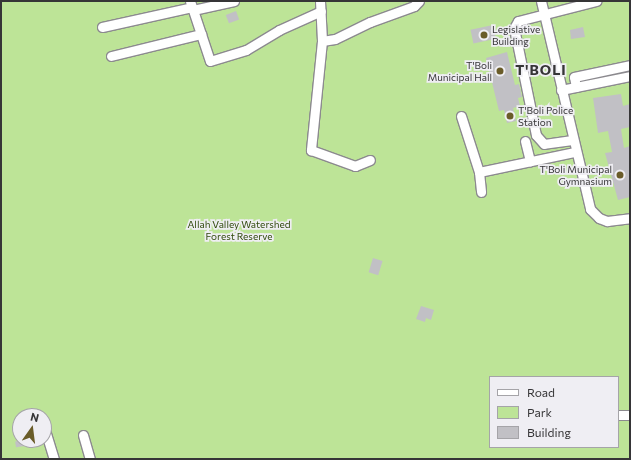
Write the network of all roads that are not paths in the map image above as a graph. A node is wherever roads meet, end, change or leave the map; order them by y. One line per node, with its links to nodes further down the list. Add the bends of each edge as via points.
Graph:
1 (234, 1): 6 (street)
2 (320, 1): 7 (street)
3 (419, 1): 11 (street, via 414,6 353,29 335,40)
4 (542, 1): 8 (street)
5 (596, 1): 8 (street)
6 (192, 6): 9 (street); 10 (street)
7 (322, 11): 10 (street, via 279,30 246,50 210,61); 11 (street)
8 (545, 14): 16 (street); 18 (street, via 518,21 514,28 515,41 536,135 544,144)
9 (102, 27)
10 (201, 34): 12 (street)
11 (322, 41): 21 (street, via 311,150 355,166)
12 (111, 56)
13 (630, 65): 15 (street, via 574,77)
14 (630, 76): 15 (street)
15 (576, 87): 16 (street)
16 (561, 90): 18 (street)
17 (461, 116): 23 (street)
18 (572, 140): 20 (street)
19 (525, 142): 22 (street)
20 (575, 152): 22 (street); 25 (street, via 593,214 607,221)
21 (370, 160)
22 (530, 161): 23 (street)
23 (479, 172): 24 (street)
24 (481, 192)
25 (630, 218)
26 (619, 415): 27 (street)
27 (630, 415)
28 (83, 435): 31 (street)
29 (50, 448): 30 (street)
30 (54, 459)
31 (90, 459)

